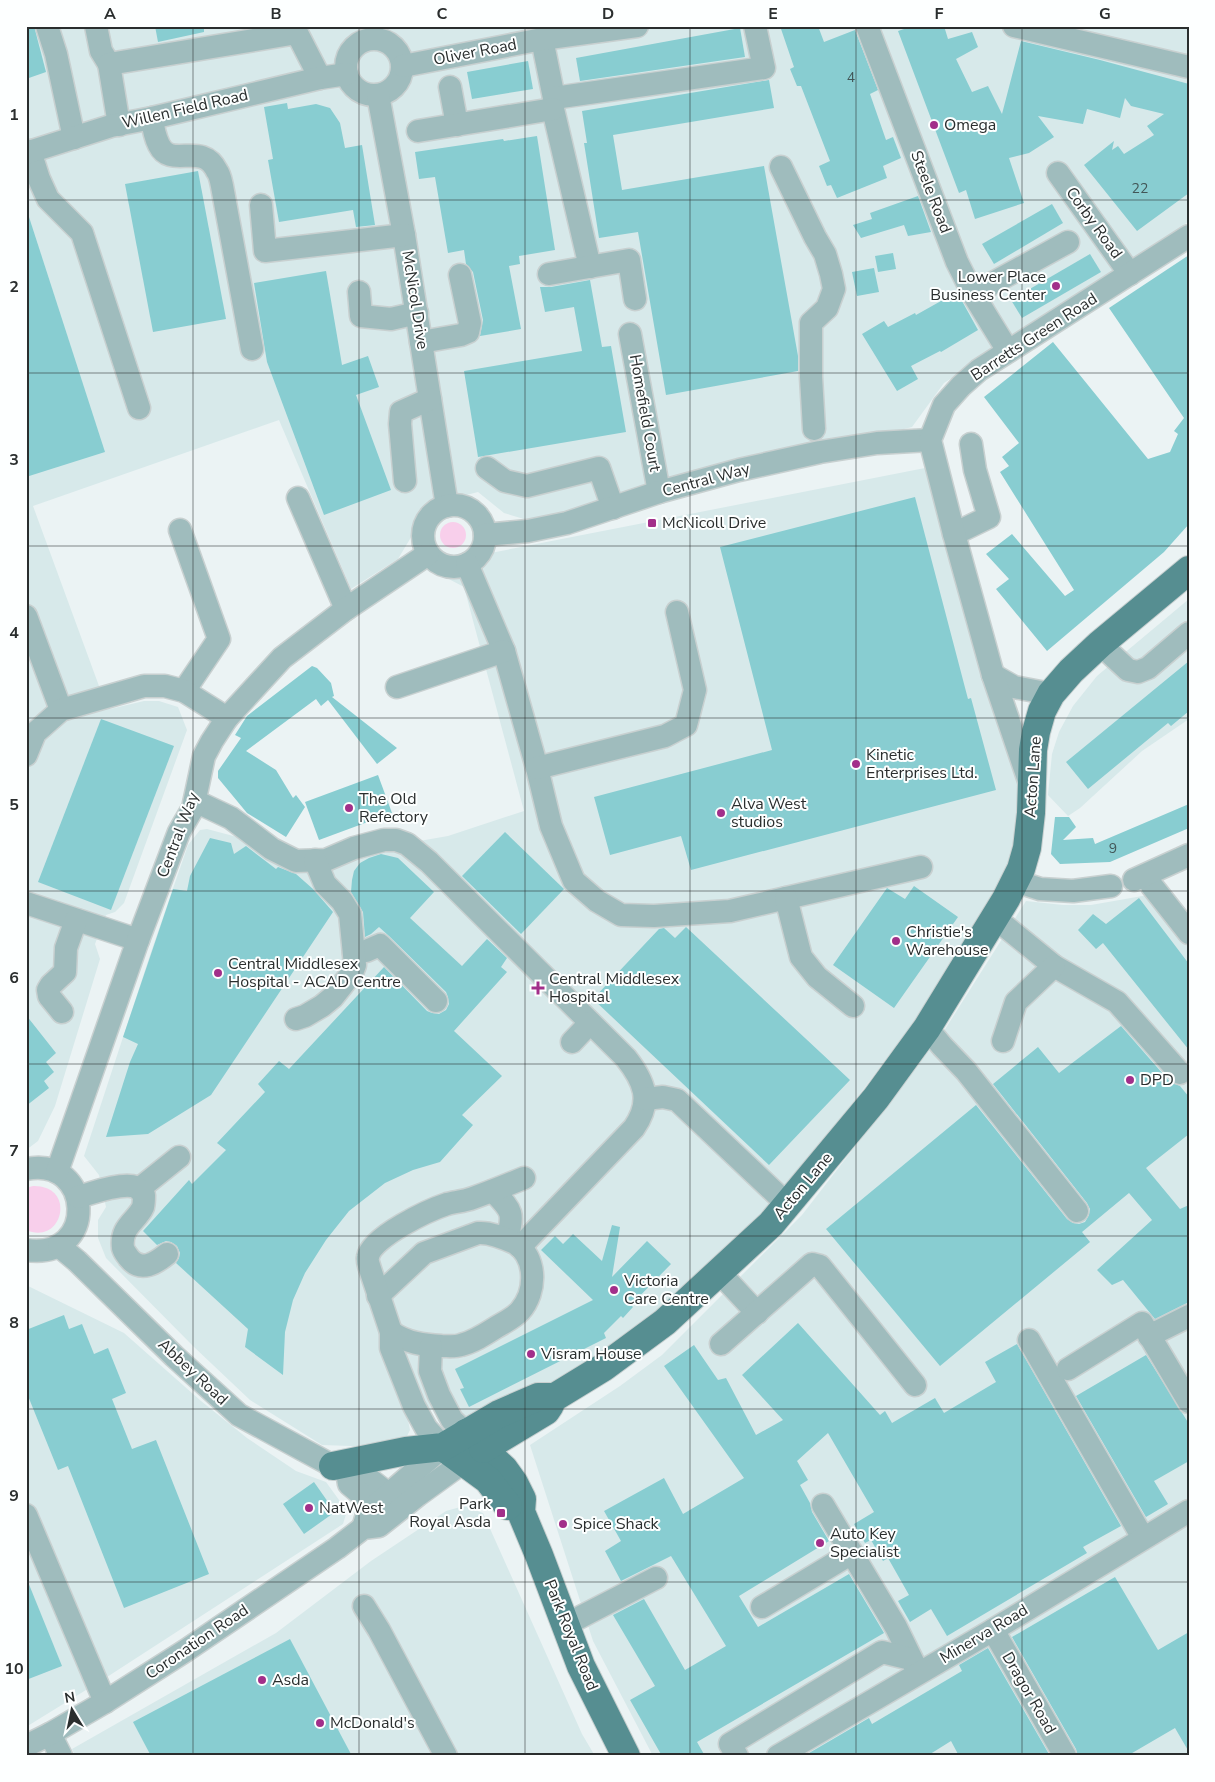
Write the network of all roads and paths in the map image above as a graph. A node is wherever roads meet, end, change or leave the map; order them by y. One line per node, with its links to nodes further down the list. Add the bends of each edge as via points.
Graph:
1 (47, 26): 20 (street)
2 (96, 26): 8 (street, via 101,51)
3 (638, 26): 7 (street, Oliver Road)
4 (755, 26): 15 (street, via 764,68)
5 (1014, 26): 10 (street)
6 (874, 28): 33 (street, Steele Road, via 957,262)
7 (542, 39): 9 (street, Oliver Road); 15 (street)
8 (109, 64): 12 (street, via 297,33); 17 (street)
9 (403, 66): 11 (street, via 396,49 379,39 370,39 353,48 348,56); 14 (street, via 393,89)
10 (1189, 67)
11 (346, 74): 12 (street, Willen Field Road); 14 (street, via 362,93)
12 (320, 78): 16 (street, Willen Field Road)
13 (450, 86): 18 (street)
14 (378, 96): 25 (street, McNicol Drive)
15 (554, 103): 18 (street); 28 (street)
16 (152, 118): 17 (street, Willen Field Road); 38 (street, via 159,146 169,155 201,156 210,161 217,171)
17 (119, 124): 20 (street, Willen Field Road)
18 (457, 125): 19 (street)
19 (418, 131)
20 (74, 138): 21 (street, Willen Field Road)
21 (28, 152): 41 (street, via 48,199 82,233)
22 (781, 167): 44 (street, via 825,254 834,289 827,308 810,323 811,377 805,423 818,435)
23 (1058, 173): 30 (street, Corby Road)
24 (261, 205): 25 (street, via 265,251)
25 (404, 236): 35 (street, McNicol Drive)
26 (1189, 236): 30 (street, Barretts Green Road)
27 (1068, 242): 33 (street)
28 (590, 267): 29 (street); 34 (street, via 629,260)
29 (548, 274)
30 (1130, 274): 39 (street, Barretts Green Road)
31 (460, 275): 37 (street, via 470,323 468,332)
32 (359, 292): 35 (street, via 361,316 391,319)
33 (973, 294): 39 (street, Steele Road)
34 (635, 298)
35 (417, 313): 37 (street, McNicol Drive)
36 (630, 334): 47 (street, Homefield Court)
37 (422, 342): 40 (street, McNicol Drive)
38 (252, 349)
39 (1008, 351): 42 (street, Barretts Green Road, via 960,386 944,405)
40 (430, 399): 46 (street, via 401,412); 49 (street, McNicol Drive)
41 (139, 408)
42 (930, 440): 44 (street, Central Way, via 877,442); 52 (street)
43 (971, 444): 52 (street, via 975,470 990,517)
44 (820, 452): 47 (street, Central Way)
45 (487, 468): 50 (street, via 505,481 526,486 599,468)
46 (405, 481)
47 (659, 492): 50 (street, Central Way)
48 (298, 498): 57 (street)
49 (447, 506): 53 (street, via 463,506 473,512 481,520); 54 (street, via 436,512 426,524 424,541)
50 (613, 508): 53 (street, Central Way, via 568,523)
51 (180, 530): 65 (street, via 219,639)
52 (954, 534): 63 (street)
53 (485, 535): 55 (street, via 482,550)
54 (428, 554): 55 (street, via 443,565 458,567); 57 (street, Central Way)
55 (467, 564): 62 (street)
56 (1189, 570): 61 (main road, Acton Lane)
57 (346, 609): 68 (street, Central Way, via 282,658)
58 (677, 612): 70 (street, via 695,690 686,725 665,736)
59 (26, 616): 67 (street)
60 (1189, 633): 61 (street, via 1148,668 1138,672 1128,670)
61 (1100, 644): 66 (main road, Acton Lane)
62 (504, 651): 64 (street); 70 (street)
63 (993, 675): 66 (street, via 1014,687); 71 (street)
64 (397, 686)
65 (184, 691): 67 (street, via 165,686 144,686); 68 (street)
66 (1051, 694): 71 (main road, Acton Lane, via 1036,732)
67 (61, 710): 69 (street, via 35,733)
68 (227, 718): 72 (street, Central Way, via 204,756)
69 (26, 755)
70 (537, 768): 78 (street, via 551,826 574,881 621,915 654,916 730,910)
71 (1032, 789): 76 (main road, Acton Lane, via 1027,848)
72 (195, 801): 74 (street, via 231,818 296,861); 83 (street, Central Way, via 179,832)
73 (1189, 855): 82 (street, via 1140,878 1152,886)
74 (315, 860): 84 (street, via 325,884 342,900 350,914); 90 (street, via 326,860 384,840 407,844 429,862)
75 (921, 867): 78 (street)
76 (1015, 881): 77 (street, via 1040,889 1072,891); 81 (main road, Acton Lane)
77 (1111, 886)
78 (786, 898): 87 (street, via 801,957 817,977)
79 (26, 903): 80 (street)
80 (76, 920): 83 (street); 88 (street, via 66,948 65,972 48,990)
81 (993, 920): 85 (street); 91 (main road, Acton Lane)
82 (1189, 933)
83 (138, 940): 98 (street, Central Way)
84 (354, 953): 86 (street, via 380,945); 89 (street, via 354,971 333,997 305,1016)
85 (1054, 966): 92 (street, via 1016,1002); 94 (street, via 1117,1002)
86 (436, 1000)
87 (853, 1006)
88 (62, 1012)
89 (296, 1018)
90 (590, 1023): 93 (street); 95 (street, via 638,1074)
91 (927, 1028): 103 (main road, Acton Lane, via 876,1098); 104 (street, via 966,1071)
92 (1003, 1041)
93 (572, 1042)
94 (1180, 1073)
95 (645, 1099): 103 (street, via 663,1097 678,1100); 106 (street, via 641,1117 634,1128)
96 (179, 1157): 100 (street)
97 (26, 1169): 98 (street, via 40,1167)
98 (57, 1172): 102 (street, via 71,1184)
99 (524, 1178): 101 (street)
100 (139, 1189): 102 (street, via 127,1186); 110 (street, via 144,1195 143,1207 129,1224 123,1238 124,1250 131,1261 144,1266 156,1263)
101 (493, 1191): 105 (street); 112 (street, via 425,1212 402,1224 380,1242 368,1258)
102 (78, 1197): 108 (street, via 77,1222)
103 (787, 1204): 111 (main road, Acton Lane, via 771,1224)
104 (1077, 1211)
105 (511, 1214): 106 (street, via 529,1222); 107 (street)
106 (546, 1220): 107 (street)
107 (514, 1243): 112 (street, via 478,1233 430,1249); 119 (street, via 529,1260 533,1271 532,1284 521,1310 476,1340 459,1346)
108 (59, 1246): 109 (street, via 41,1251); 124 (street, Abbey Road, via 239,1415)
109 (26, 1250)
110 (167, 1254)
111 (719, 1272): 113 (street); 123 (main road, Acton Lane, via 665,1322 604,1367 554,1397 538,1397 499,1414)
112 (378, 1296): 115 (street)
113 (757, 1313): 118 (street); 121 (street, via 812,1264 820,1266)
114 (1189, 1316): 116 (street)
115 (392, 1332): 119 (street, via 402,1339); 123 (street, via 392,1348 426,1428)
116 (1149, 1336): 120 (street, via 1142,1323); 122 (street)
117 (1029, 1340): 129 (street)
118 (721, 1344)
119 (431, 1346): 123 (street, via 430,1371)
120 (1068, 1369)
121 (915, 1385)
122 (1189, 1402)
123 (464, 1448): 124 (main road, via 413,1450); 126 (street, Coronation Road); 134 (main road, Park Royal Road, via 504,1469 514,1483 522,1499 520,1512)
124 (340, 1469): 126 (street, Abbey Road, via 360,1471)
125 (823, 1505): 130 (street)
126 (390, 1506): 137 (street, Coronation Road, via 379,1526 363,1528 193,1646)
127 (1189, 1511): 129 (street, Minerva Road)
128 (26, 1515): 137 (street)
129 (1143, 1538): 135 (street, Minerva Road)
130 (852, 1553): 133 (street); 136 (street)
131 (656, 1578): 134 (street)
132 (364, 1606): 141 (street)
133 (762, 1607)
134 (566, 1624): 142 (main road, Park Royal Road, via 581,1666)
135 (992, 1630): 136 (street, Minerva Road); 145 (street, Dragor Road)
136 (915, 1666): 143 (street, via 882,1652 730,1744); 144 (street, Minerva Road)
137 (105, 1702): 138 (street, Coronation Road)
138 (50, 1734): 139 (street, Coronation Road); 140 (street)
139 (26, 1746)
140 (61, 1756)
141 (446, 1756)
142 (626, 1756)
143 (737, 1756)
144 (778, 1756)
145 (1065, 1756)

